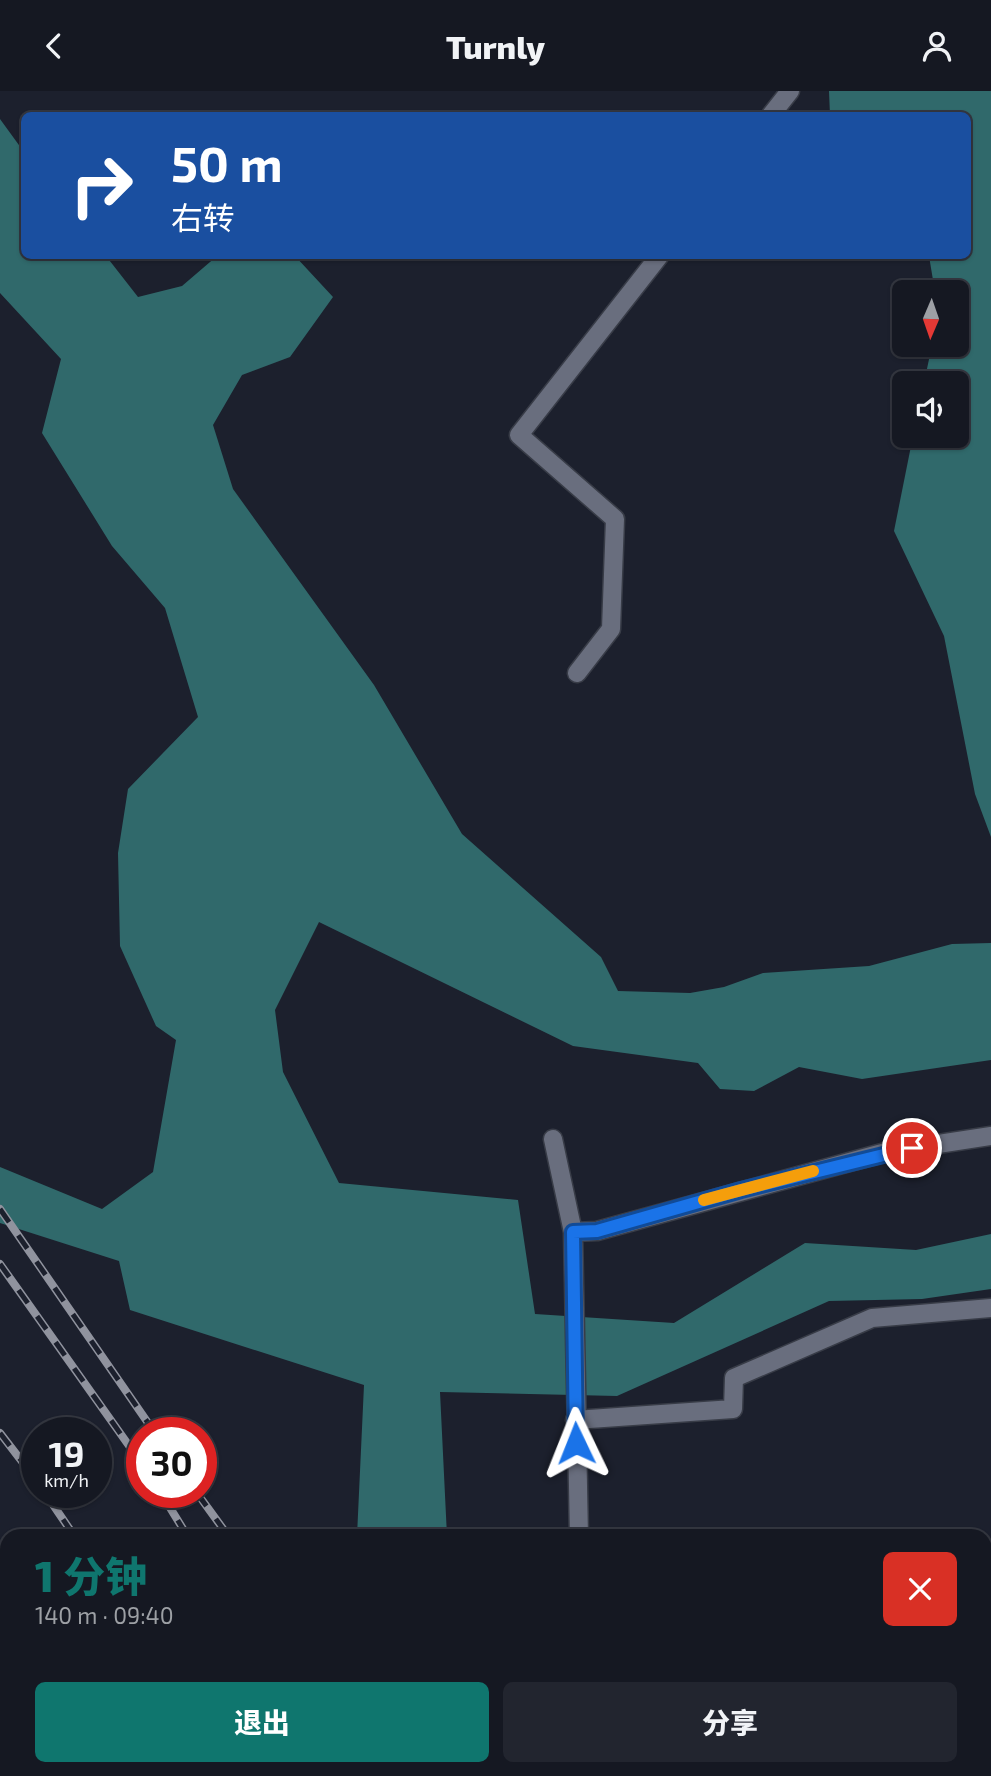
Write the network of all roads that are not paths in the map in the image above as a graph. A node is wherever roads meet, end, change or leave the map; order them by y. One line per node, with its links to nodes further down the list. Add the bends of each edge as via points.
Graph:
1 (790, 91): 2 (street)
2 (773, 112)
3 (657, 259): 4 (street, via 519,435 615,519 611,629)
4 (576, 673)
5 (991, 1136): 7 (street, via 886,1152 597,1231)
6 (553, 1139): 7 (street)
7 (573, 1232): 9 (street)
8 (991, 1308): 9 (street, via 872,1318 734,1378 733,1409)
9 (575, 1420): 10 (street)
10 (579, 1529)

